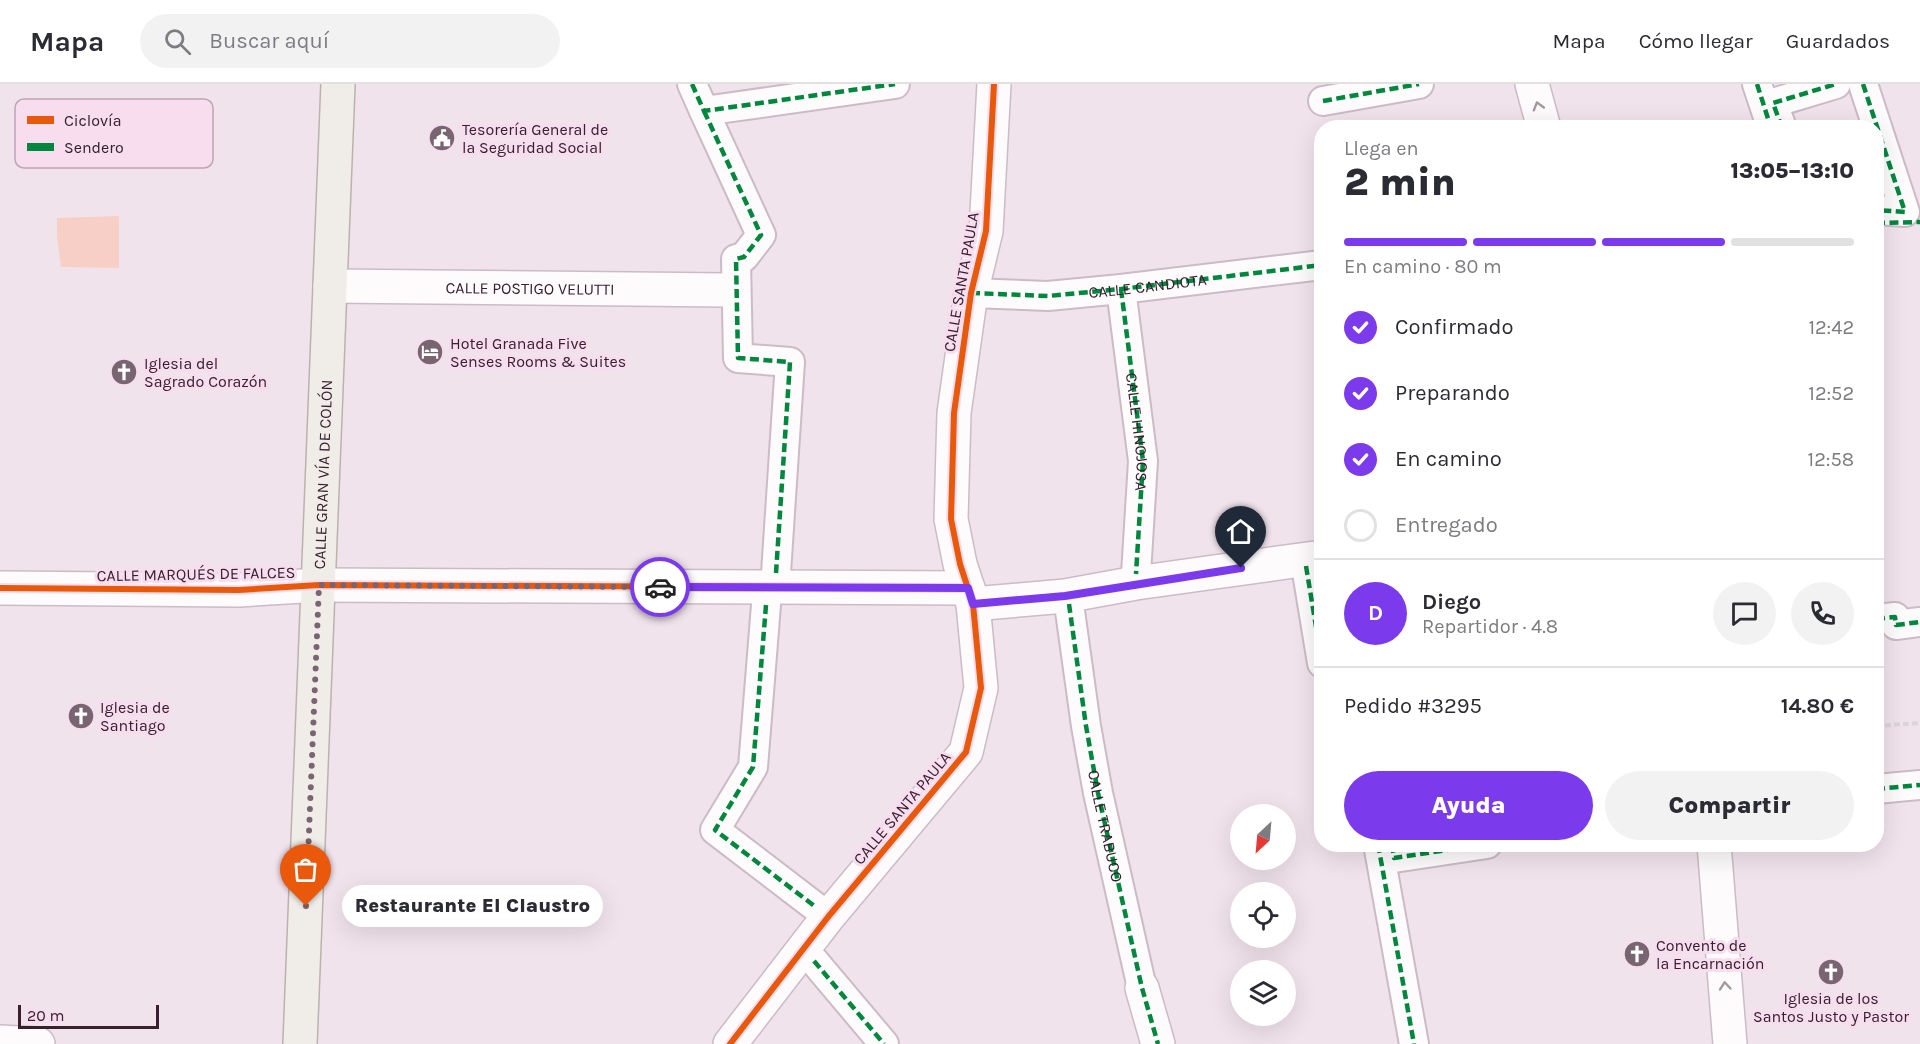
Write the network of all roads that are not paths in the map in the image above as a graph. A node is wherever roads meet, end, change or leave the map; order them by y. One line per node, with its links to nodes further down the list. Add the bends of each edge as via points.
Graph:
1 (338, 84): 21 (main road, CALLE GRAN VÍA DE COLÓN)
2 (692, 84): 11 (street)
3 (895, 84): 11 (street)
4 (994, 84): 24 (street, CALLE SANTA PAULA, via 986,231)
5 (1419, 84): 10 (street)
6 (1532, 84): 12 (street, one-way to 6)
7 (1757, 84): 13 (street)
8 (1836, 84): 14 (street, via 1773,103)
9 (1863, 84): 15 (street)
10 (1323, 101)
11 (704, 111): 23 (street, via 761,235 744,257 736,259)
12 (1542, 120)
13 (1769, 120)
14 (1779, 120)
15 (1875, 120)
16 (1884, 148): 17 (street, via 1905,212)
17 (1884, 211)
18 (1920, 222): 19 (street)
19 (1884, 223)
20 (1314, 266): 22 (street, CALLE CANDIOTA)
21 (330, 286): 23 (street, CALLE POSTIGO VELUTTI); 28 (main road, CALLE GRAN VÍA DE COLÓN)
22 (1120, 289): 24 (street, CALLE CANDIOTA, via 1048,296); 27 (street, CALLE HINOJOSA, via 1143,461)
23 (733, 290): 26 (street, via 738,358 790,362)
24 (971, 292): 30 (street, CALLE SANTA PAULA, via 954,413 951,519)
25 (1314, 561): 30 (street, CALLE MARQUÉS DE FALCES, via 1065,596)
26 (776, 573)
27 (1136, 574)
28 (319, 585): 29 (street, CALLE MARQUÉS DE FALCES, via 239,590); 30 (street, CALLE MARQUÉS DE FALCES); 46 (main road, CALLE GRAN VÍA DE COLÓN)
29 (0, 588)
30 (970, 596): 47 (street, CALLE SANTA PAULA, via 981,688 966,752 828,917)
31 (1069, 604): 43 (street, CALLE TRABUCO, via 1098,793)
32 (766, 605): 41 (street, via 753,767 715,830)
33 (1884, 618): 34 (street, via 1895,617 1896,625)
34 (1920, 622)
35 (1920, 785): 36 (street)
36 (1884, 788)
37 (1379, 852): 50 (street)
38 (1393, 852): 39 (street, via 1394,858)
39 (1434, 852)
40 (1715, 852): 51 (street, one-way to 40)
41 (817, 908)
42 (814, 962): 48 (street)
43 (1142, 988): 49 (street, CALLE TRABUCO)
44 (0, 1042): 45 (street)
45 (38, 1044)
46 (300, 1044)
47 (730, 1044)
48 (884, 1044)
49 (1158, 1044)
50 (1414, 1044)
51 (1730, 1044)

